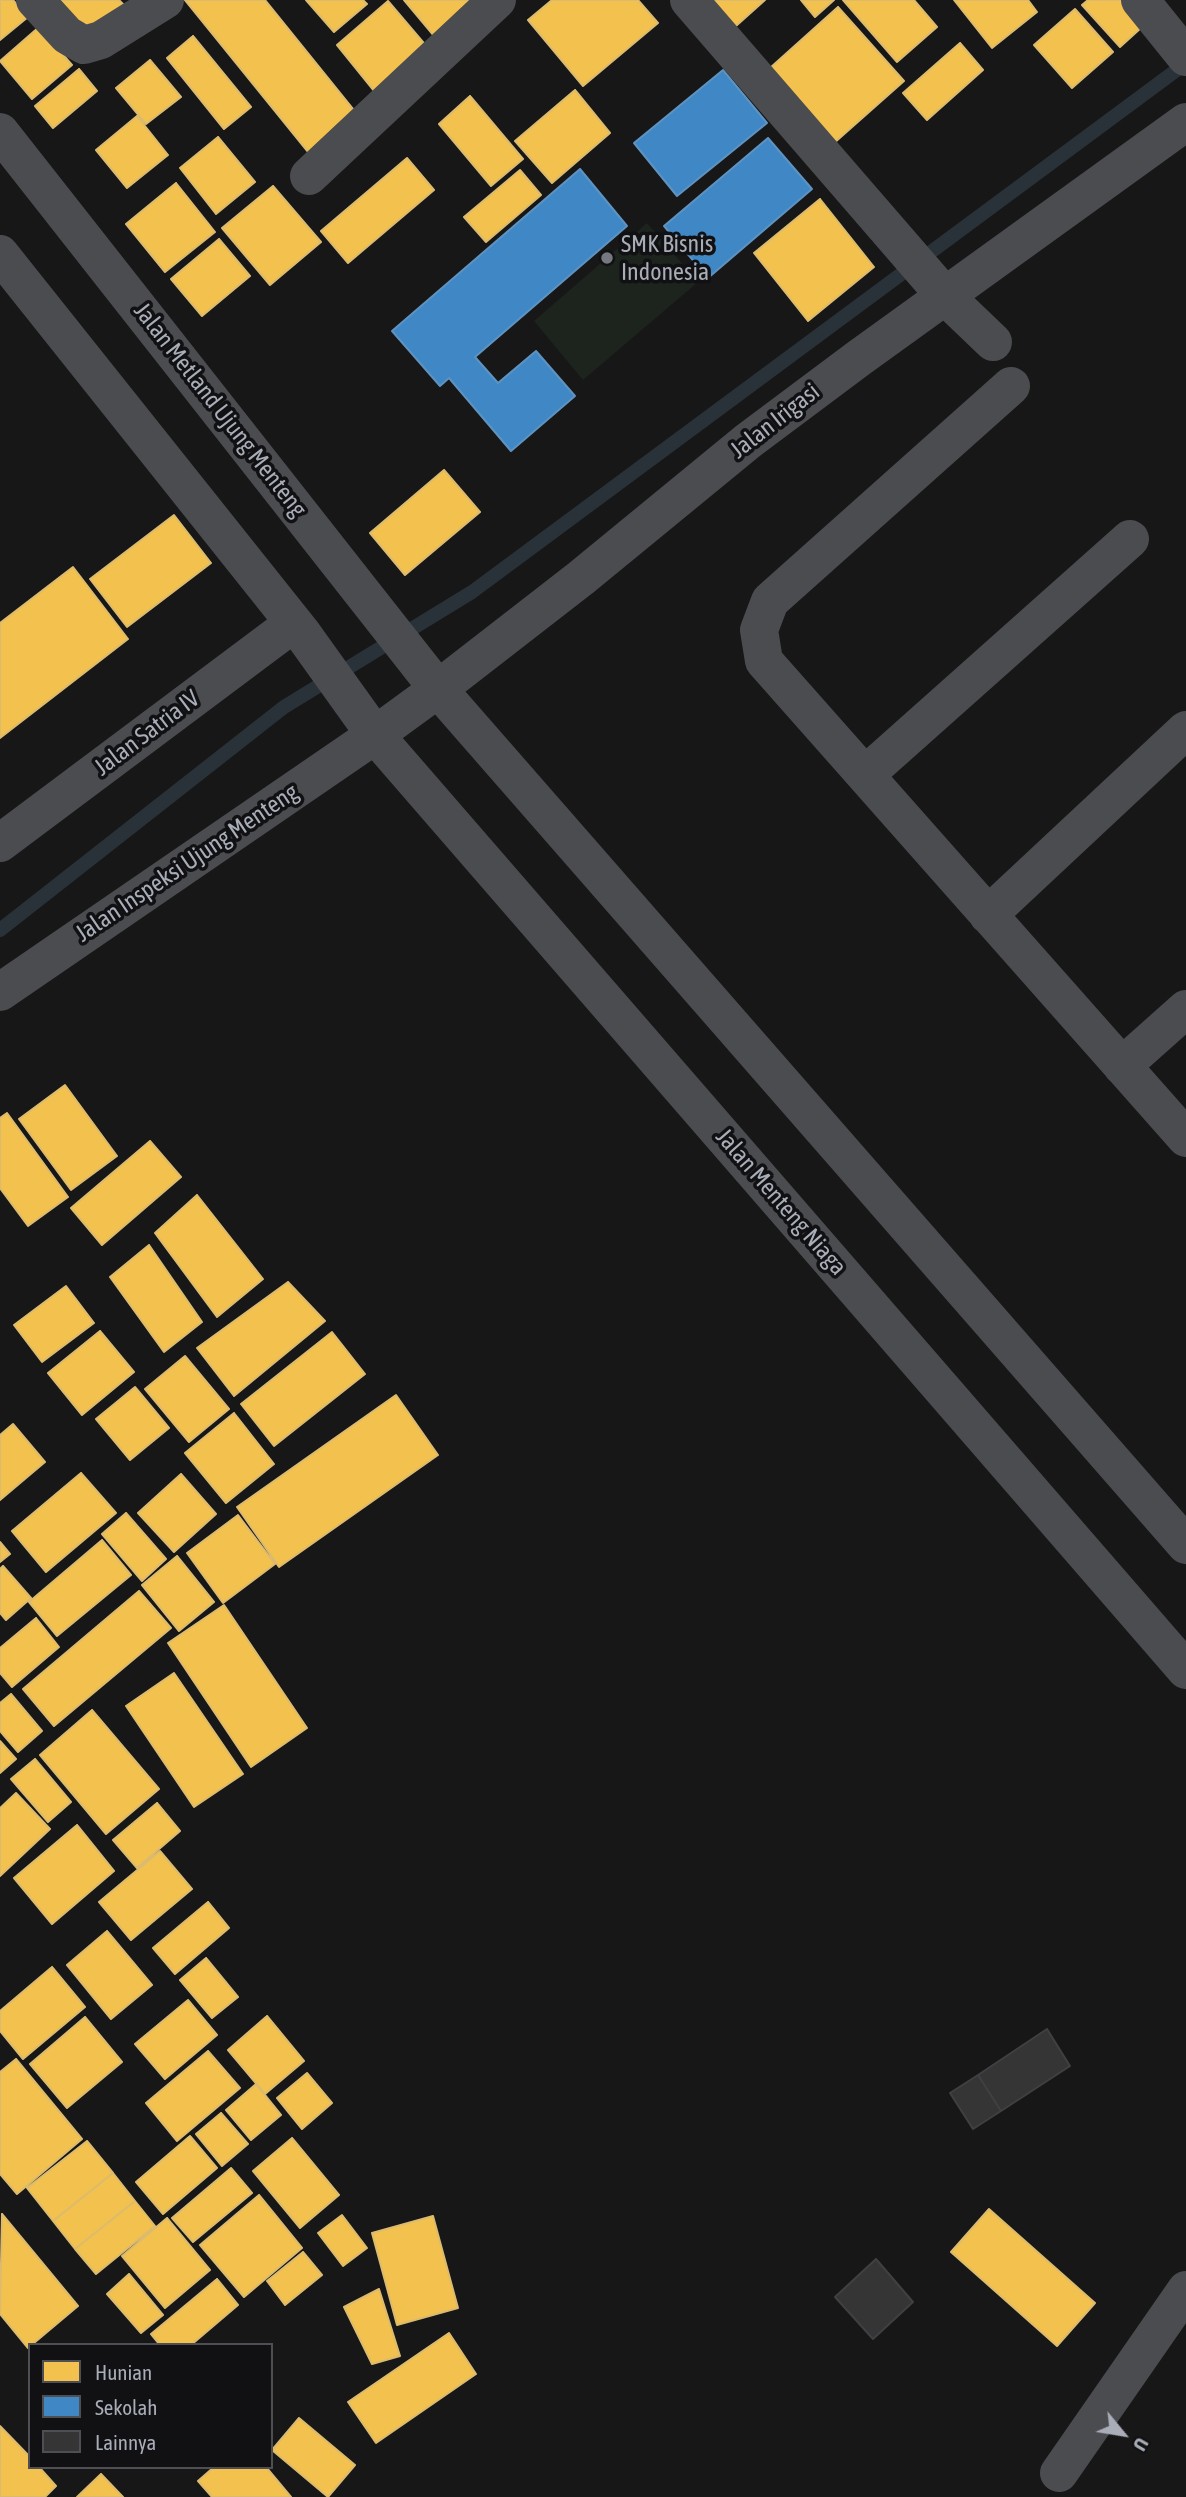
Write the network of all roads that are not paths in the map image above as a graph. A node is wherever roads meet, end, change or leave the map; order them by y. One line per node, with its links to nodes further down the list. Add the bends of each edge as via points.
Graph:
1 (35, 0): 2 (street, via 67,35 85,45)
2 (166, 0)
3 (497, 0): 9 (street)
4 (689, 0): 11 (street)
5 (1145, 6): 6 (street)
6 (1186, 57)
7 (1186, 122): 11 (street, Jalan Irigasi)
8 (0, 132): 16 (street, Jalan Metland Ujung Menteng)
9 (309, 176)
10 (0, 254): 15 (street)
11 (937, 285): 12 (street); 16 (street, Jalan Irigasi, via 859,358 748,441 581,578)
12 (993, 342)
13 (1011, 386): 19 (street, via 770,601 759,630 764,661)
14 (1130, 539): 19 (street)
15 (298, 628): 17 (street); 20 (street, Jalan Satria IV)
16 (436, 684): 17 (street, Jalan Irigasi); 26 (street)
17 (372, 730): 22 (street, Jalan Inspeksi Ujung Menteng); 27 (street, Jalan Menteng Niaga)
18 (1186, 730): 21 (street)
19 (865, 775): 21 (street)
20 (0, 843)
21 (988, 915): 24 (street)
22 (0, 992)
23 (1186, 1009): 24 (street)
24 (1122, 1066): 25 (street)
25 (1186, 1138)
26 (1186, 1545)
27 (1186, 1670)
28 (1186, 2290): 29 (street)
29 (1059, 2473)

